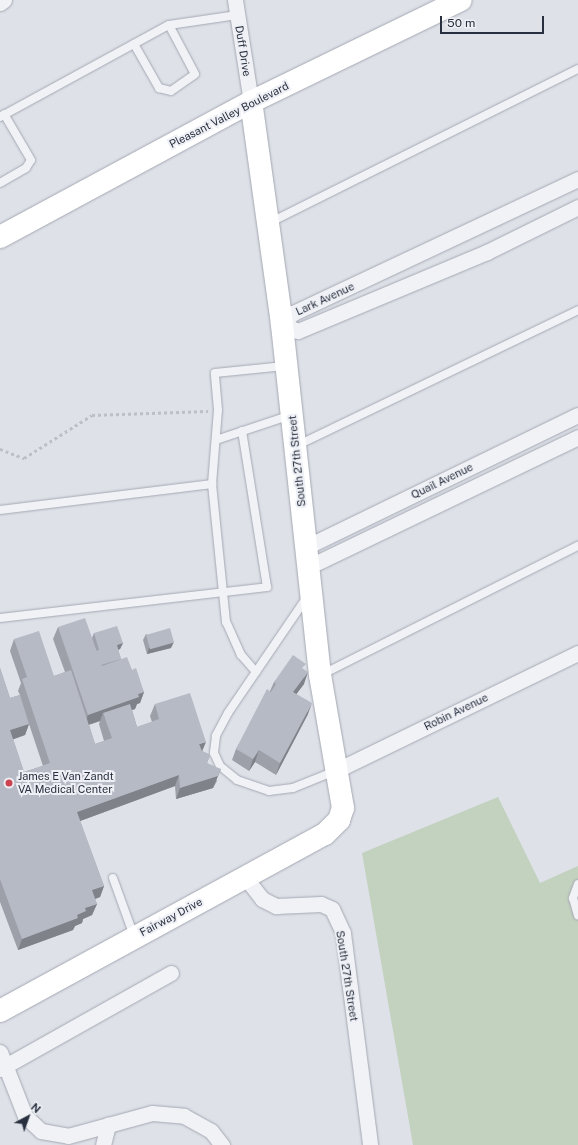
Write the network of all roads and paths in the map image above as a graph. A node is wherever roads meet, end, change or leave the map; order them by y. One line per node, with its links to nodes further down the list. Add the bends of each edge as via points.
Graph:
1 (4, 0): 4 (street)
2 (235, 0): 5 (street, Duff Drive)
3 (461, 0): 9 (street, Pleasant Valley Boulevard)
4 (0, 3)
5 (237, 15): 6 (lane); 9 (street, Duff Drive)
6 (169, 25): 7 (lane); 7 (lane, via 195,74 171,91 159,88)
7 (134, 44): 10 (lane)
8 (578, 69): 14 (lane)
9 (251, 102): 14 (street, South 27th Street); 15 (street, Pleasant Valley Boulevard)
10 (2, 115): 12 (lane, via 31,160 26,168)
11 (578, 179): 17 (street, Lark Avenue, via 293,313)
12 (0, 182)
13 (578, 207): 17 (street, Lark Avenue, via 487,252 298,331)
14 (268, 223): 17 (street, South 27th Street)
15 (0, 237)
16 (578, 310): 25 (lane)
17 (282, 324): 18 (street, South 27th Street)
18 (286, 366): 19 (lane, via 215,373); 20 (street, South 27th Street)
19 (218, 410): 24 (lane); 26 (path, via 92,415 24,458)
20 (292, 415): 22 (lane); 25 (street, South 27th Street)
21 (578, 415): 30 (street, Quail Avenue)
22 (242, 431): 24 (lane); 32 (lane, via 267,587)
23 (578, 437): 30 (street, Quail Avenue)
24 (216, 440): 27 (lane)
25 (295, 447): 30 (street, South 27th Street)
26 (0, 449)
27 (212, 484): 28 (lane); 32 (lane)
28 (0, 510)
29 (578, 546): 36 (lane)
30 (307, 557): 31 (street, South 27th Street)
31 (310, 592): 35 (lane); 36 (street, South 27th Street)
32 (223, 593): 33 (lane); 35 (lane, via 228,627 241,655)
33 (0, 618)
34 (578, 653): 37 (street, Robin Avenue)
35 (256, 672): 37 (lane, via 216,736 214,753 220,766 248,786 269,791 293,788)
36 (320, 675): 37 (street, South 27th Street)
37 (334, 771): 38 (street, South 27th Street, via 343,808)
38 (339, 820): 39 (street, Fairway Drive, via 325,834)
39 (245, 877): 43 (street, Fairway Drive); 50 (street, South 27th Street, via 262,899 276,906 321,904 332,910 343,933)
40 (113, 878): 43 (lane)
41 (578, 884): 42 (lane, via 573,898)
42 (578, 915)
43 (134, 936): 45 (street, Fairway Drive)
44 (171, 973): 46 (street)
45 (0, 1011)
46 (1, 1062): 47 (street, via 25,1116 41,1131 68,1136)
47 (108, 1125): 48 (street); 49 (street, via 152,1113 184,1116 211,1130)
48 (103, 1145)
49 (222, 1145)
50 (370, 1145)

